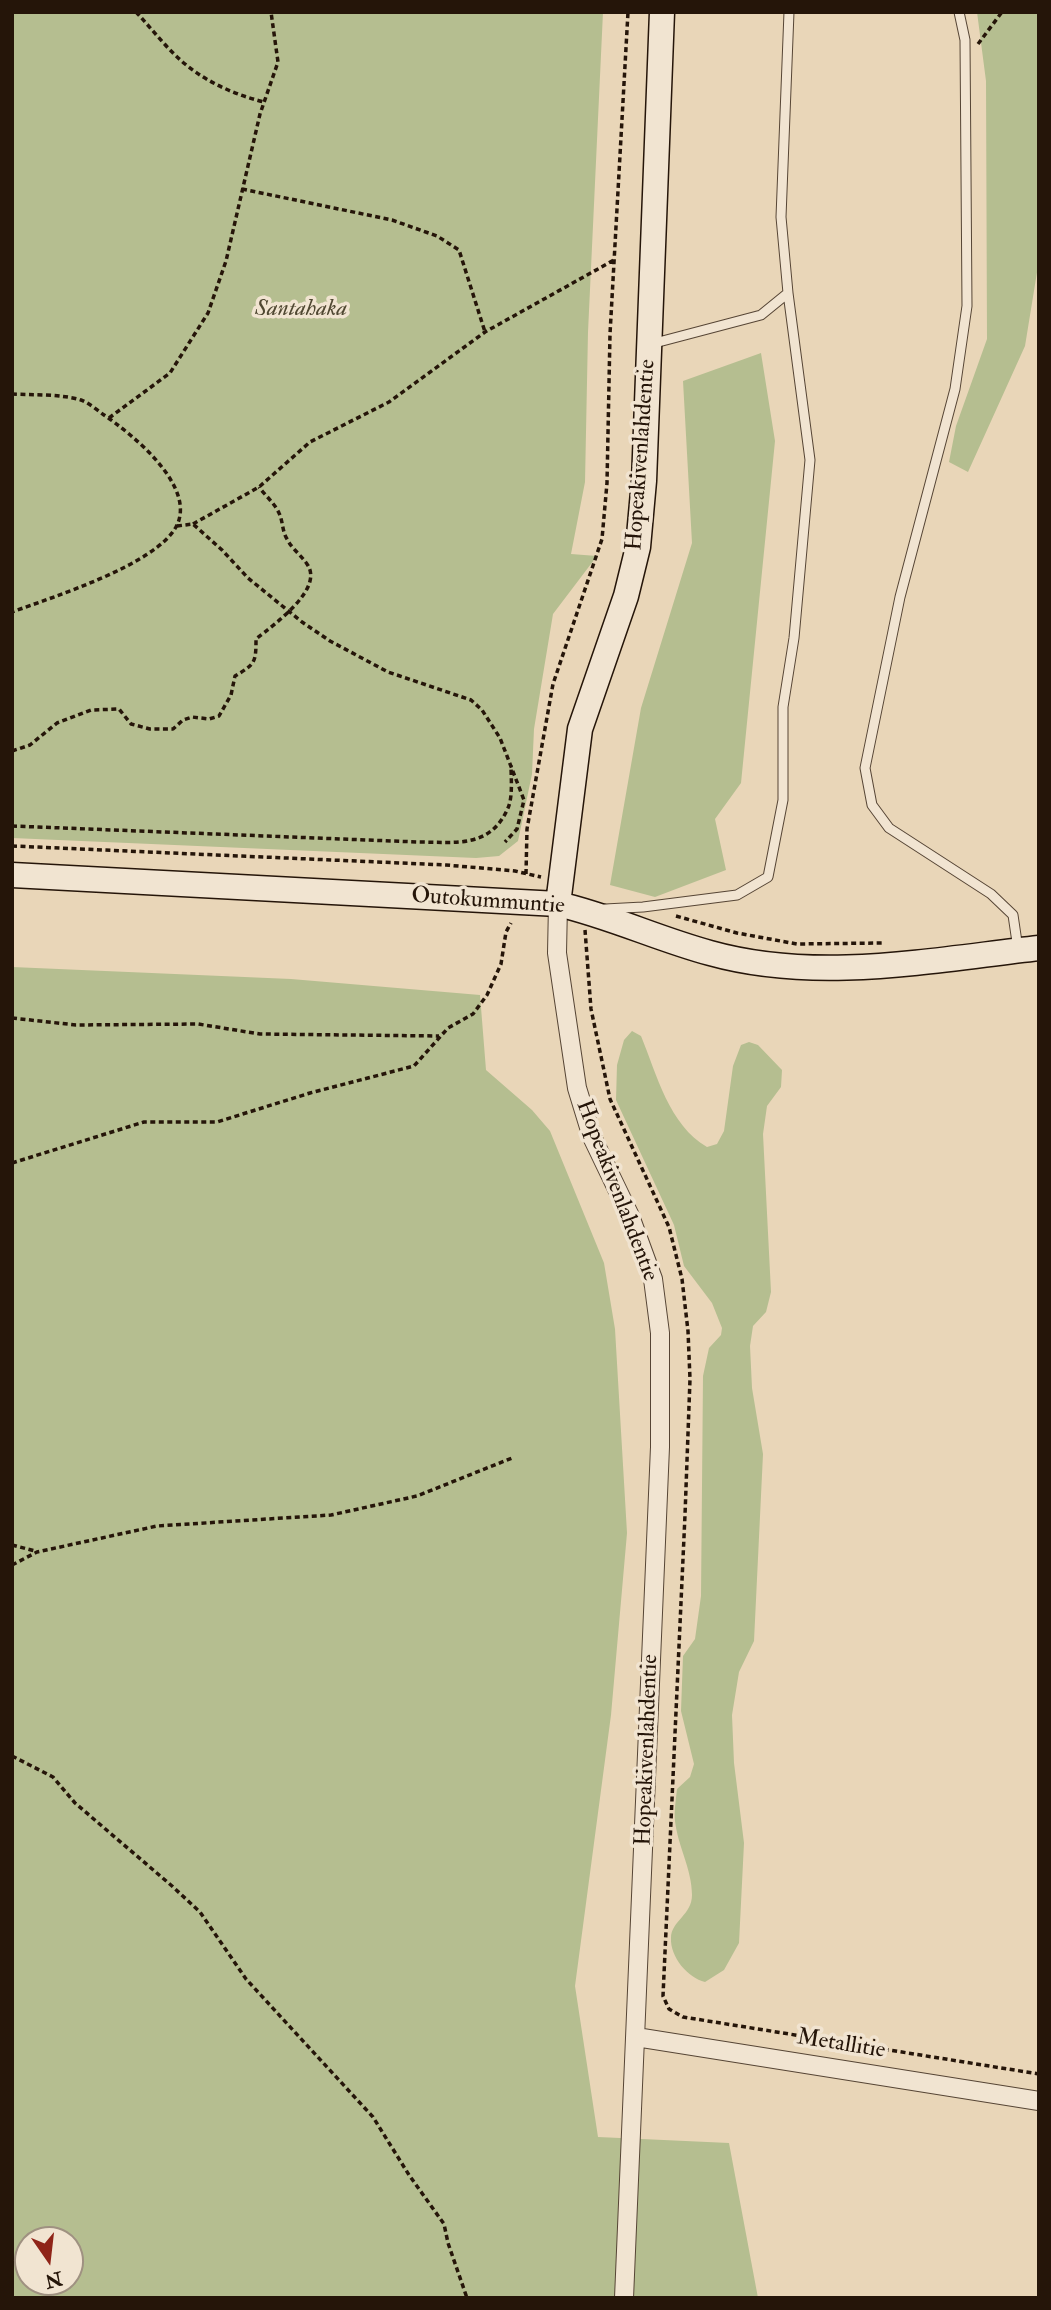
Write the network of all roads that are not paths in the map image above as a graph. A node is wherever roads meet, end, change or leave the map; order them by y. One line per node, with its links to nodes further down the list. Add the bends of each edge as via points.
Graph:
1 (662, 12): 5 (street, Hopeakivenlahdentie)
2 (789, 12): 4 (lane, via 781,216)
3 (959, 12): 9 (lane, via 965,40 967,306 955,389 900,597 865,768 872,805 889,828 991,894 1013,915)
4 (788, 293): 5 (lane, via 761,314); 8 (lane, via 810,460 783,707 783,800 768,877 737,895)
5 (649, 345): 7 (street, Hopeakivenlahdentie, via 638,547 580,729)
6 (12, 875): 7 (street, Outokummuntie, via 520,902)
7 (559, 893): 8 (street, Outokummuntie); 10 (street, Hopeakivenlahdentie, via 557,953 577,1088 653,1279 660,1333 660,1447)
8 (583, 910): 9 (street, Outokummuntie, via 710,954 779,965 835,968)
9 (1028, 949)
10 (636, 2037): 11 (street, Metallitie); 12 (street, Hopeakivenlahdentie)
11 (1039, 2101)
12 (624, 2298)

